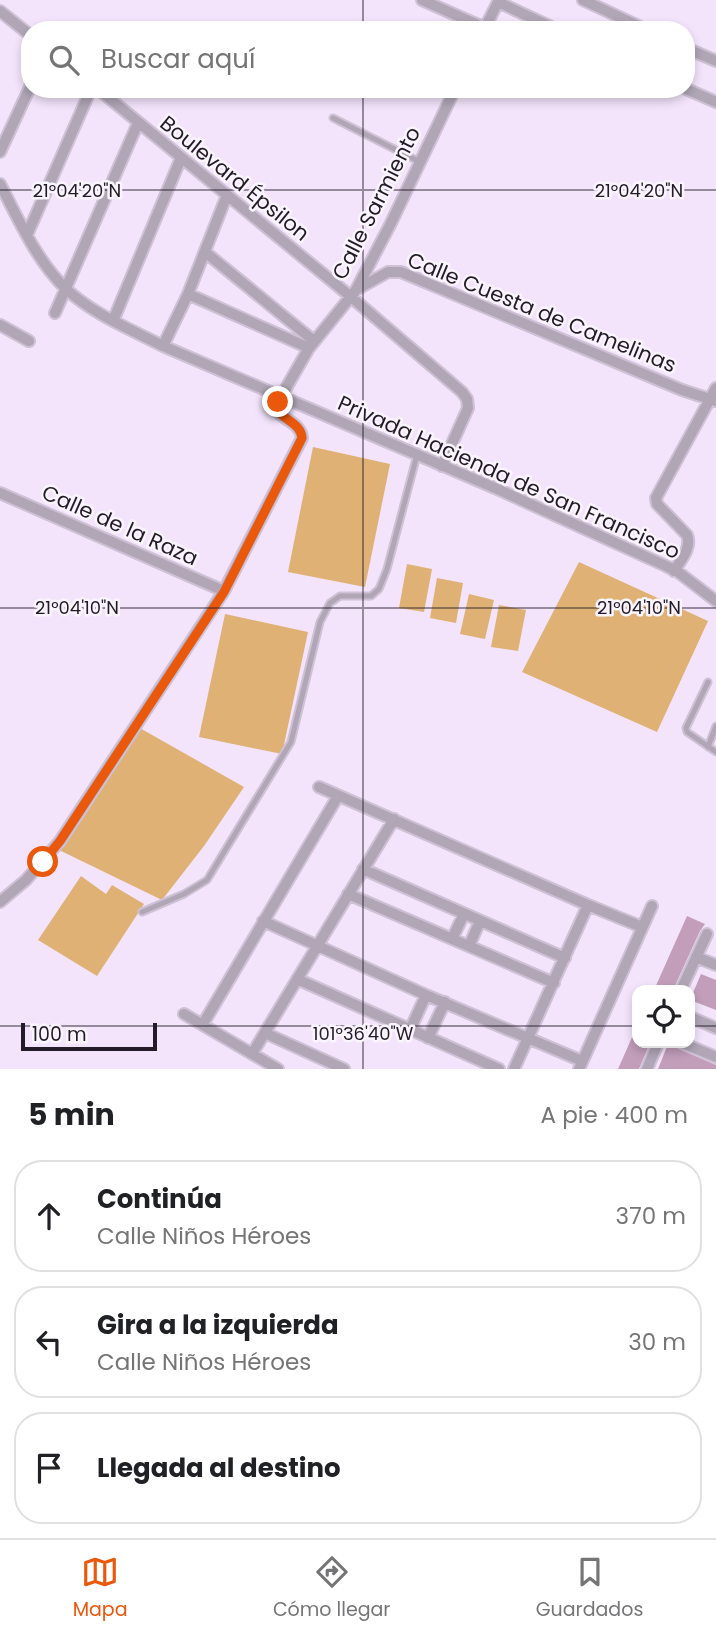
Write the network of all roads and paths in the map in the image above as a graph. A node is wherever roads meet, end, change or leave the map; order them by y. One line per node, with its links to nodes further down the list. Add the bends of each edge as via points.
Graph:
1 (422, 0): 5 (street)
2 (498, 1): 6 (street); 7 (street)
3 (588, 1): 8 (street)
4 (0, 11): 9 (street)
5 (467, 21)
6 (488, 21)
7 (539, 21)
8 (629, 21)
9 (21, 28)
10 (695, 52): 11 (street)
11 (716, 61)
12 (695, 93): 17 (street)
13 (25, 98): 20 (street)
14 (87, 98): 25 (street)
15 (108, 98): 19 (street, Boulevard Épsilon)
16 (451, 98): 22 (street, Calle Sarmiento)
17 (716, 102)
18 (333, 118): 22 (lane)
19 (138, 123): 21 (street, Boulevard Épsilon); 27 (street)
20 (0, 152)
21 (181, 159): 24 (street, Boulevard Épsilon); 31 (street)
22 (420, 162): 28 (street, Calle Sarmiento)
23 (0, 184): 25 (street, Privada Hacienda de San Francisco)
24 (227, 195): 26 (street); 28 (street, Boulevard Épsilon)
25 (27, 235): 27 (street, Privada Hacienda de San Francisco)
26 (205, 252): 29 (street); 34 (street)
27 (66, 288): 30 (street); 31 (street, Privada Hacienda de San Francisco)
28 (353, 293): 34 (street); 36 (street, Calle Cuesta de Camelinas, via 388,272 401,272 682,390); 39 (street, Boulevard Épsilon, via 467,399 468,408)
29 (188, 295): 34 (street); 35 (street)
30 (55, 313)
31 (113, 321): 35 (street, Privada Hacienda de San Francisco)
32 (0, 325): 33 (street)
33 (29, 341)
34 (312, 345): 37 (street)
35 (163, 346): 37 (street, Privada Hacienda de San Francisco)
36 (714, 396): 41 (street, via 656,498 689,540)
37 (281, 398): 38 (street, Privada Hacienda de San Francisco); 42 (street, via 278,411 299,428 302,438)
38 (417, 456): 39 (street, Privada Hacienda de San Francisco); 56 (lane, via 379,589 371,596 340,596 330,603 320,622 291,742 207,880)
39 (442, 466): 41 (street, Privada Hacienda de San Francisco)
40 (0, 493): 42 (street, Calle de la Raza)
41 (674, 571): 43 (street, Privada Hacienda de San Francisco)
42 (224, 592): 53 (street, via 60,841)
43 (716, 601)
44 (708, 682): 46 (lane, via 686,728)
45 (716, 726): 46 (lane)
46 (708, 747): 47 (lane)
47 (716, 752)
48 (319, 787): 49 (street)
49 (338, 796): 50 (street); 58 (street)
50 (394, 819): 51 (street); 54 (street)
51 (363, 869): 52 (street); 57 (street)
52 (348, 894): 62 (street); 63 (street)
53 (0, 902)
54 (588, 905): 60 (street); 66 (street)
55 (652, 906): 60 (street)
56 (142, 912)
57 (464, 914): 59 (street); 62 (street)
58 (263, 921): 63 (street); 75 (street)
59 (480, 921): 64 (street); 66 (street)
60 (642, 927): 85 (street)
61 (707, 934): 65 (street)
62 (452, 939): 64 (street)
63 (317, 945): 68 (street); 71 (street)
64 (469, 946): 69 (street)
65 (696, 957): 67 (street); 70 (street)
66 (565, 958): 69 (street)
67 (716, 965)
68 (297, 979): 77 (street); 78 (street)
69 (554, 983): 79 (street)
70 (683, 985)
71 (426, 995): 72 (street); 77 (street)
72 (445, 1002): 79 (street); 80 (street)
73 (184, 1014): 75 (street)
74 (695, 1019): 76 (street)
75 (202, 1024): 83 (street)
76 (716, 1028)
77 (410, 1030): 80 (street)
78 (265, 1033): 83 (street); 87 (street)
79 (528, 1037): 85 (street); 89 (street)
80 (428, 1038): 88 (street)
81 (657, 1048): 90 (street)
82 (694, 1048): 84 (street)
83 (252, 1054): 86 (street)
84 (716, 1057)
85 (580, 1065)
86 (278, 1069)
87 (344, 1069)
88 (499, 1069)
89 (514, 1069)
90 (647, 1069)

